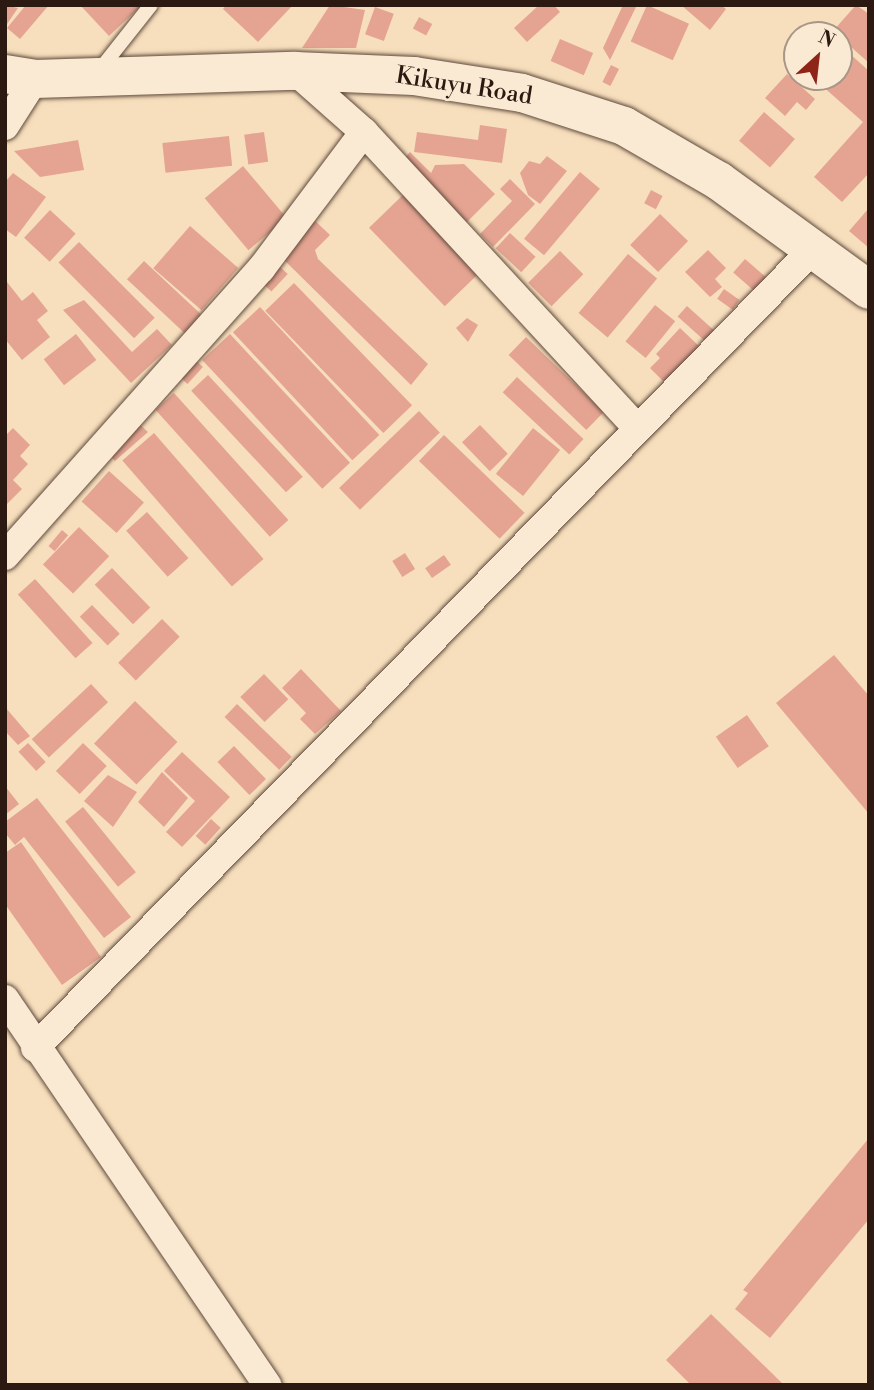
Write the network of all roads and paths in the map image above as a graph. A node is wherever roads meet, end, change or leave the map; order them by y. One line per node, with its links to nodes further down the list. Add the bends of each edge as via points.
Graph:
1 (151, 5): 3 (lane)
2 (295, 71): 3 (main road, Kikuyu Road); 6 (street); 7 (main road, Kikuyu Road, via 414,76 508,91 624,126 719,181)
3 (95, 75): 4 (main road, Kikuyu Road)
4 (20, 76): 5 (street)
5 (5, 126)
6 (364, 132): 9 (street); 10 (street, via 261,269)
7 (815, 247): 8 (main road, Kikuyu Road); 9 (street)
8 (869, 290)
9 (635, 426): 12 (street)
10 (5, 556)
11 (5, 999): 12 (street)
12 (35, 1048): 13 (street)
13 (267, 1385)

